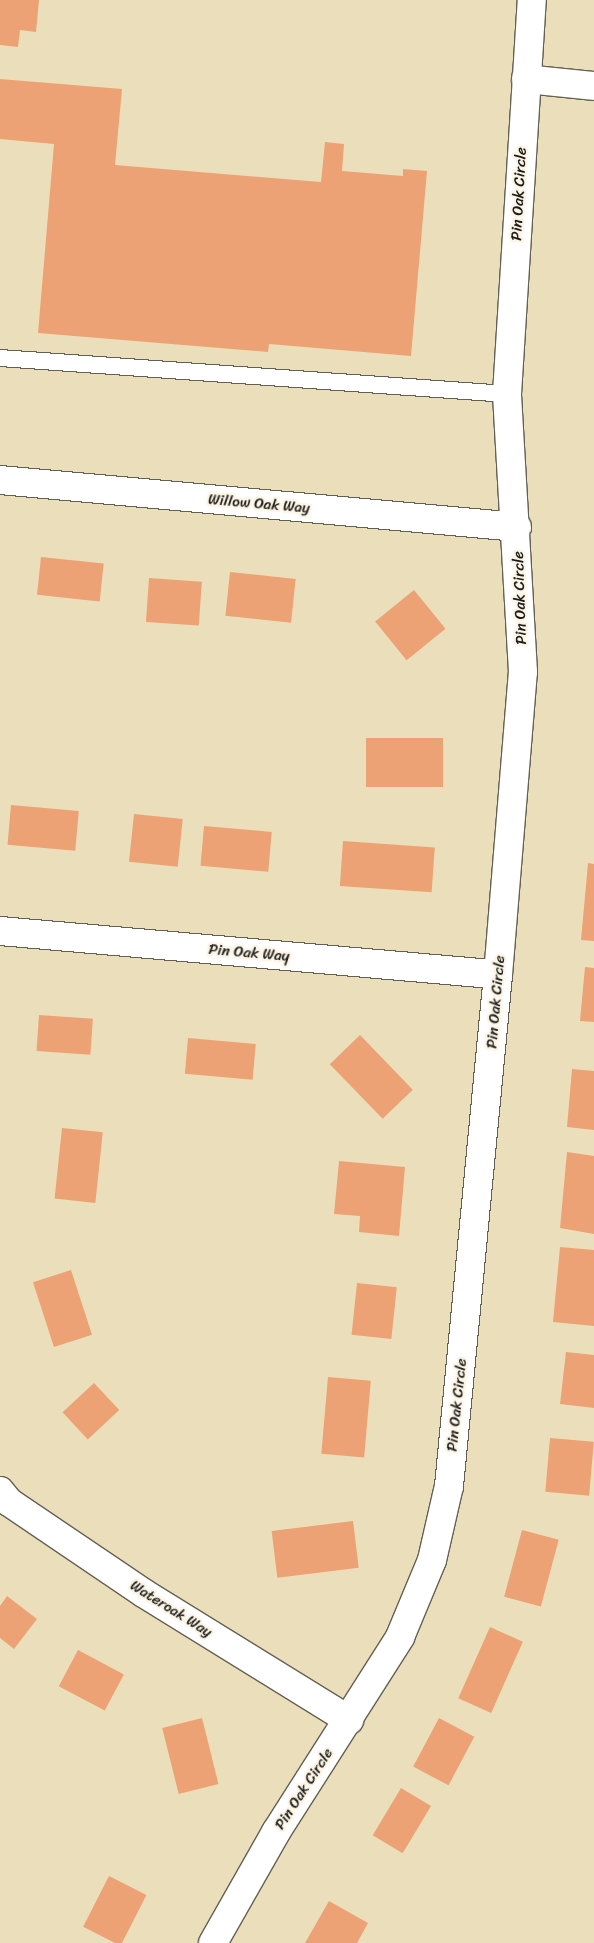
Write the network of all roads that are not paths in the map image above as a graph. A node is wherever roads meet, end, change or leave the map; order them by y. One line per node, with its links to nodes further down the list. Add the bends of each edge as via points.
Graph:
1 (532, 0): 2 (street, Pin Oak Circle)
2 (526, 78): 3 (street); 5 (street, Pin Oak Circle)
3 (594, 86)
4 (0, 358): 5 (lane)
5 (507, 394): 7 (street, Pin Oak Circle)
6 (0, 480): 7 (street, Willow Oak Way)
7 (517, 528): 9 (street, Pin Oak Circle, via 524,672)
8 (0, 931): 9 (street, Pin Oak Way)
9 (498, 975): 11 (street, Pin Oak Circle, via 449,1486 432,1560 400,1637)
10 (0, 1491): 11 (street, Wateroak Way, via 9,1502 145,1594)
11 (349, 1720): 12 (street, Pin Oak Circle, via 276,1832)
12 (213, 1943)

